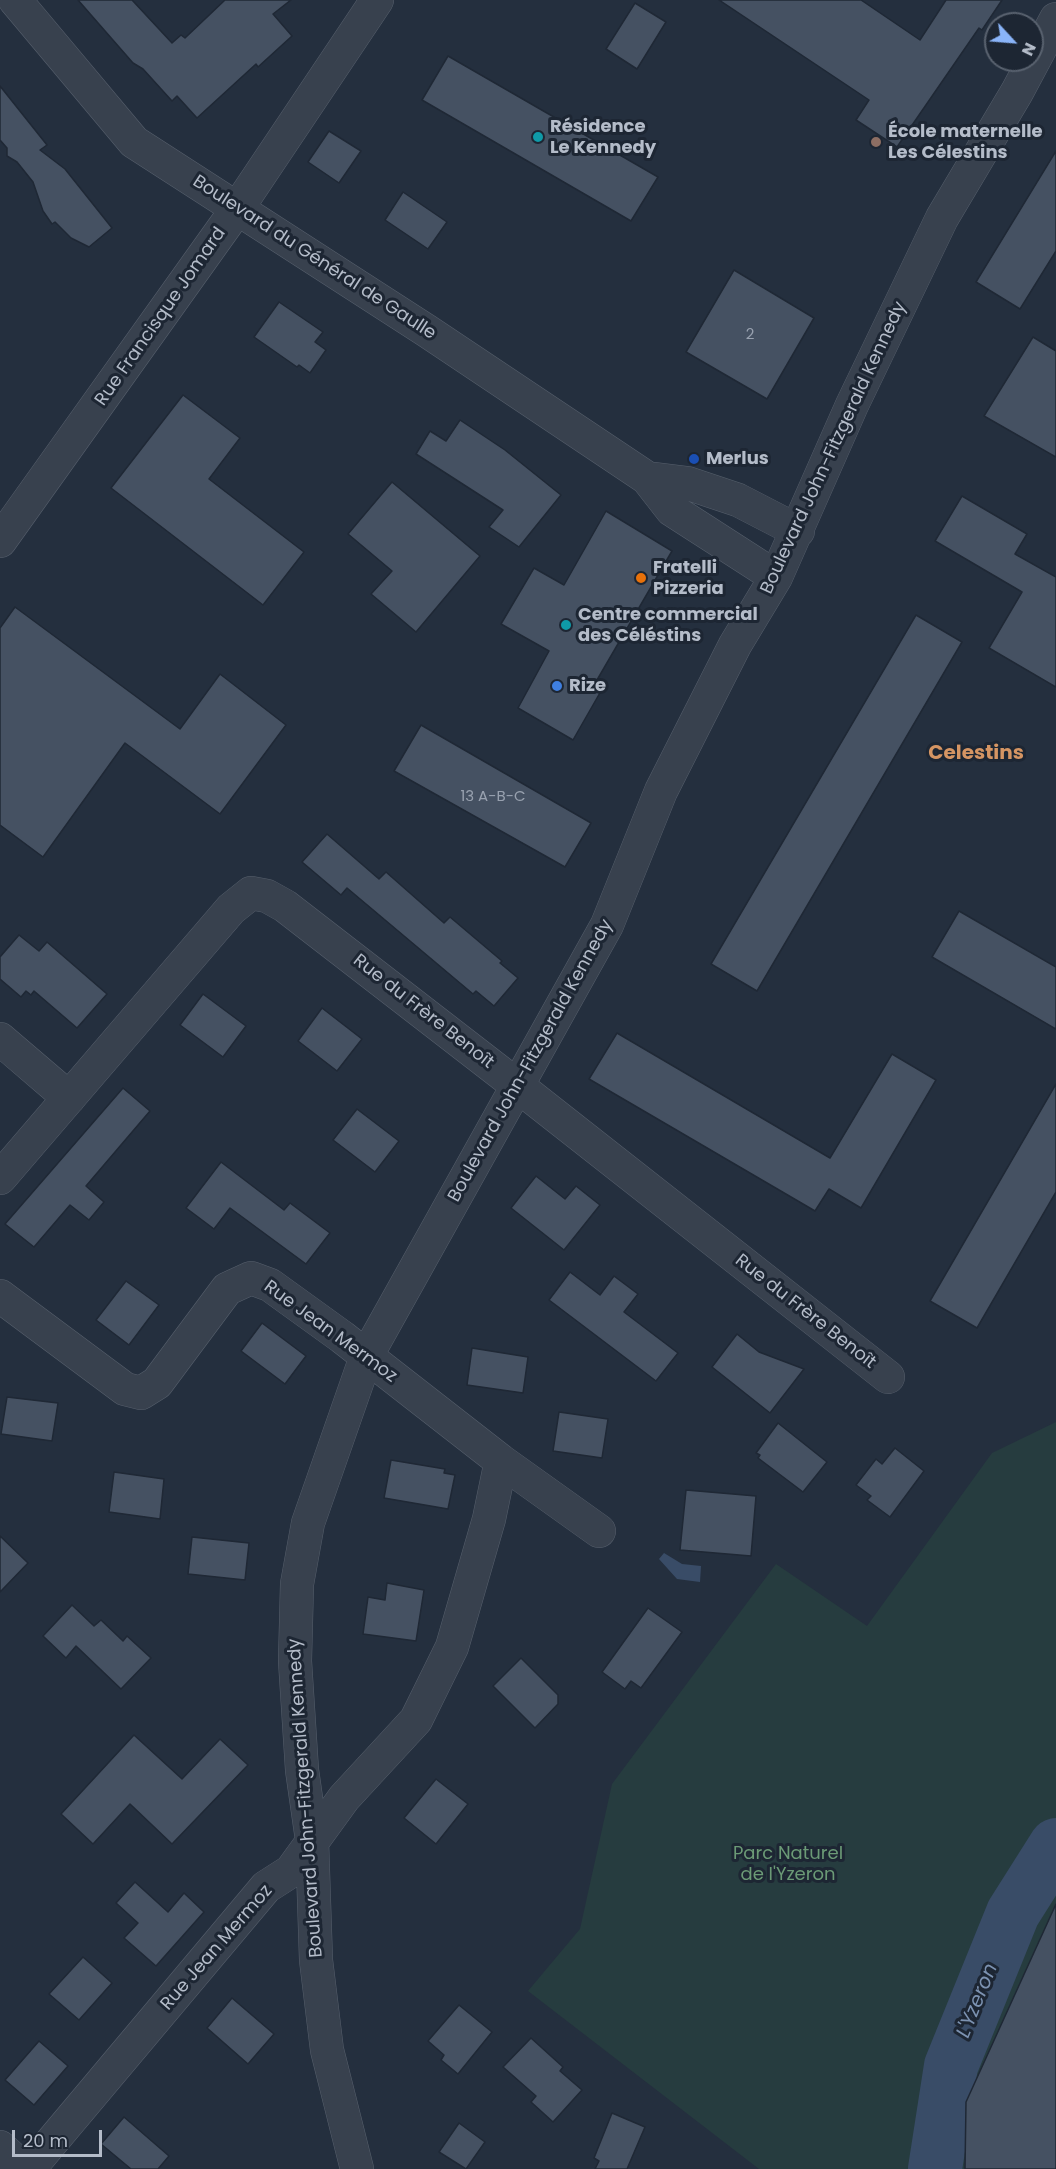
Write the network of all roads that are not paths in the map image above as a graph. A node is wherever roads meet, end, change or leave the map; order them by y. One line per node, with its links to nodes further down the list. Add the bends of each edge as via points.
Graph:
1 (15, 0): 4 (street, Boulevard du Général de Gaulle, via 135,142)
2 (377, 0): 4 (street, Rue Francisque Jomard)
3 (1056, 19): 6 (street, Boulevard John-Fitzgerald Kennedy, via 942,218 852,405)
4 (237, 208): 5 (street, Boulevard du Général de Gaulle); 7 (street, Rue Francisque Jomard)
5 (647, 478): 6 (street, Boulevard du Général de Gaulle, via 687,483 738,500); 8 (street, Boulevard du Général de Gaulle, via 672,510)
6 (798, 531): 8 (street, Boulevard John-Fitzgerald Kennedy)
7 (0, 541)
8 (776, 577): 10 (street, Boulevard John-Fitzgerald Kennedy, via 735,645 662,791 607,926)
9 (0, 1039): 11 (street)
10 (519, 1087): 11 (street, Rue du Frère Benoît, via 285,906 251,893 231,909); 14 (street, Boulevard John-Fitzgerald Kennedy); 15 (street, Rue du Frère Benoît)
11 (69, 1098): 12 (street, Rue du Frère Benoît)
12 (0, 1178)
13 (0, 1296): 14 (street, Rue Jean Mermoz, via 125,1389 141,1393 157,1383 227,1289 250,1278 270,1285)
14 (366, 1357): 16 (street, Rue Jean Mermoz); 18 (street, Boulevard John-Fitzgerald Kennedy, via 308,1523 298,1575 295,1661 302,1770)
15 (888, 1377)
16 (501, 1461): 17 (street, Rue Jean Mermoz); 18 (street, Rue Jean Mermoz, via 489,1519 452,1647 416,1720 344,1798)
17 (599, 1531)
18 (312, 1840): 21 (street, Rue Jean Mermoz, via 291,1871 266,1887); 22 (street, Boulevard John-Fitzgerald Kennedy, via 321,2018)
19 (0, 2147): 20 (street)
20 (24, 2169)
21 (29, 2169)
22 (357, 2169)

